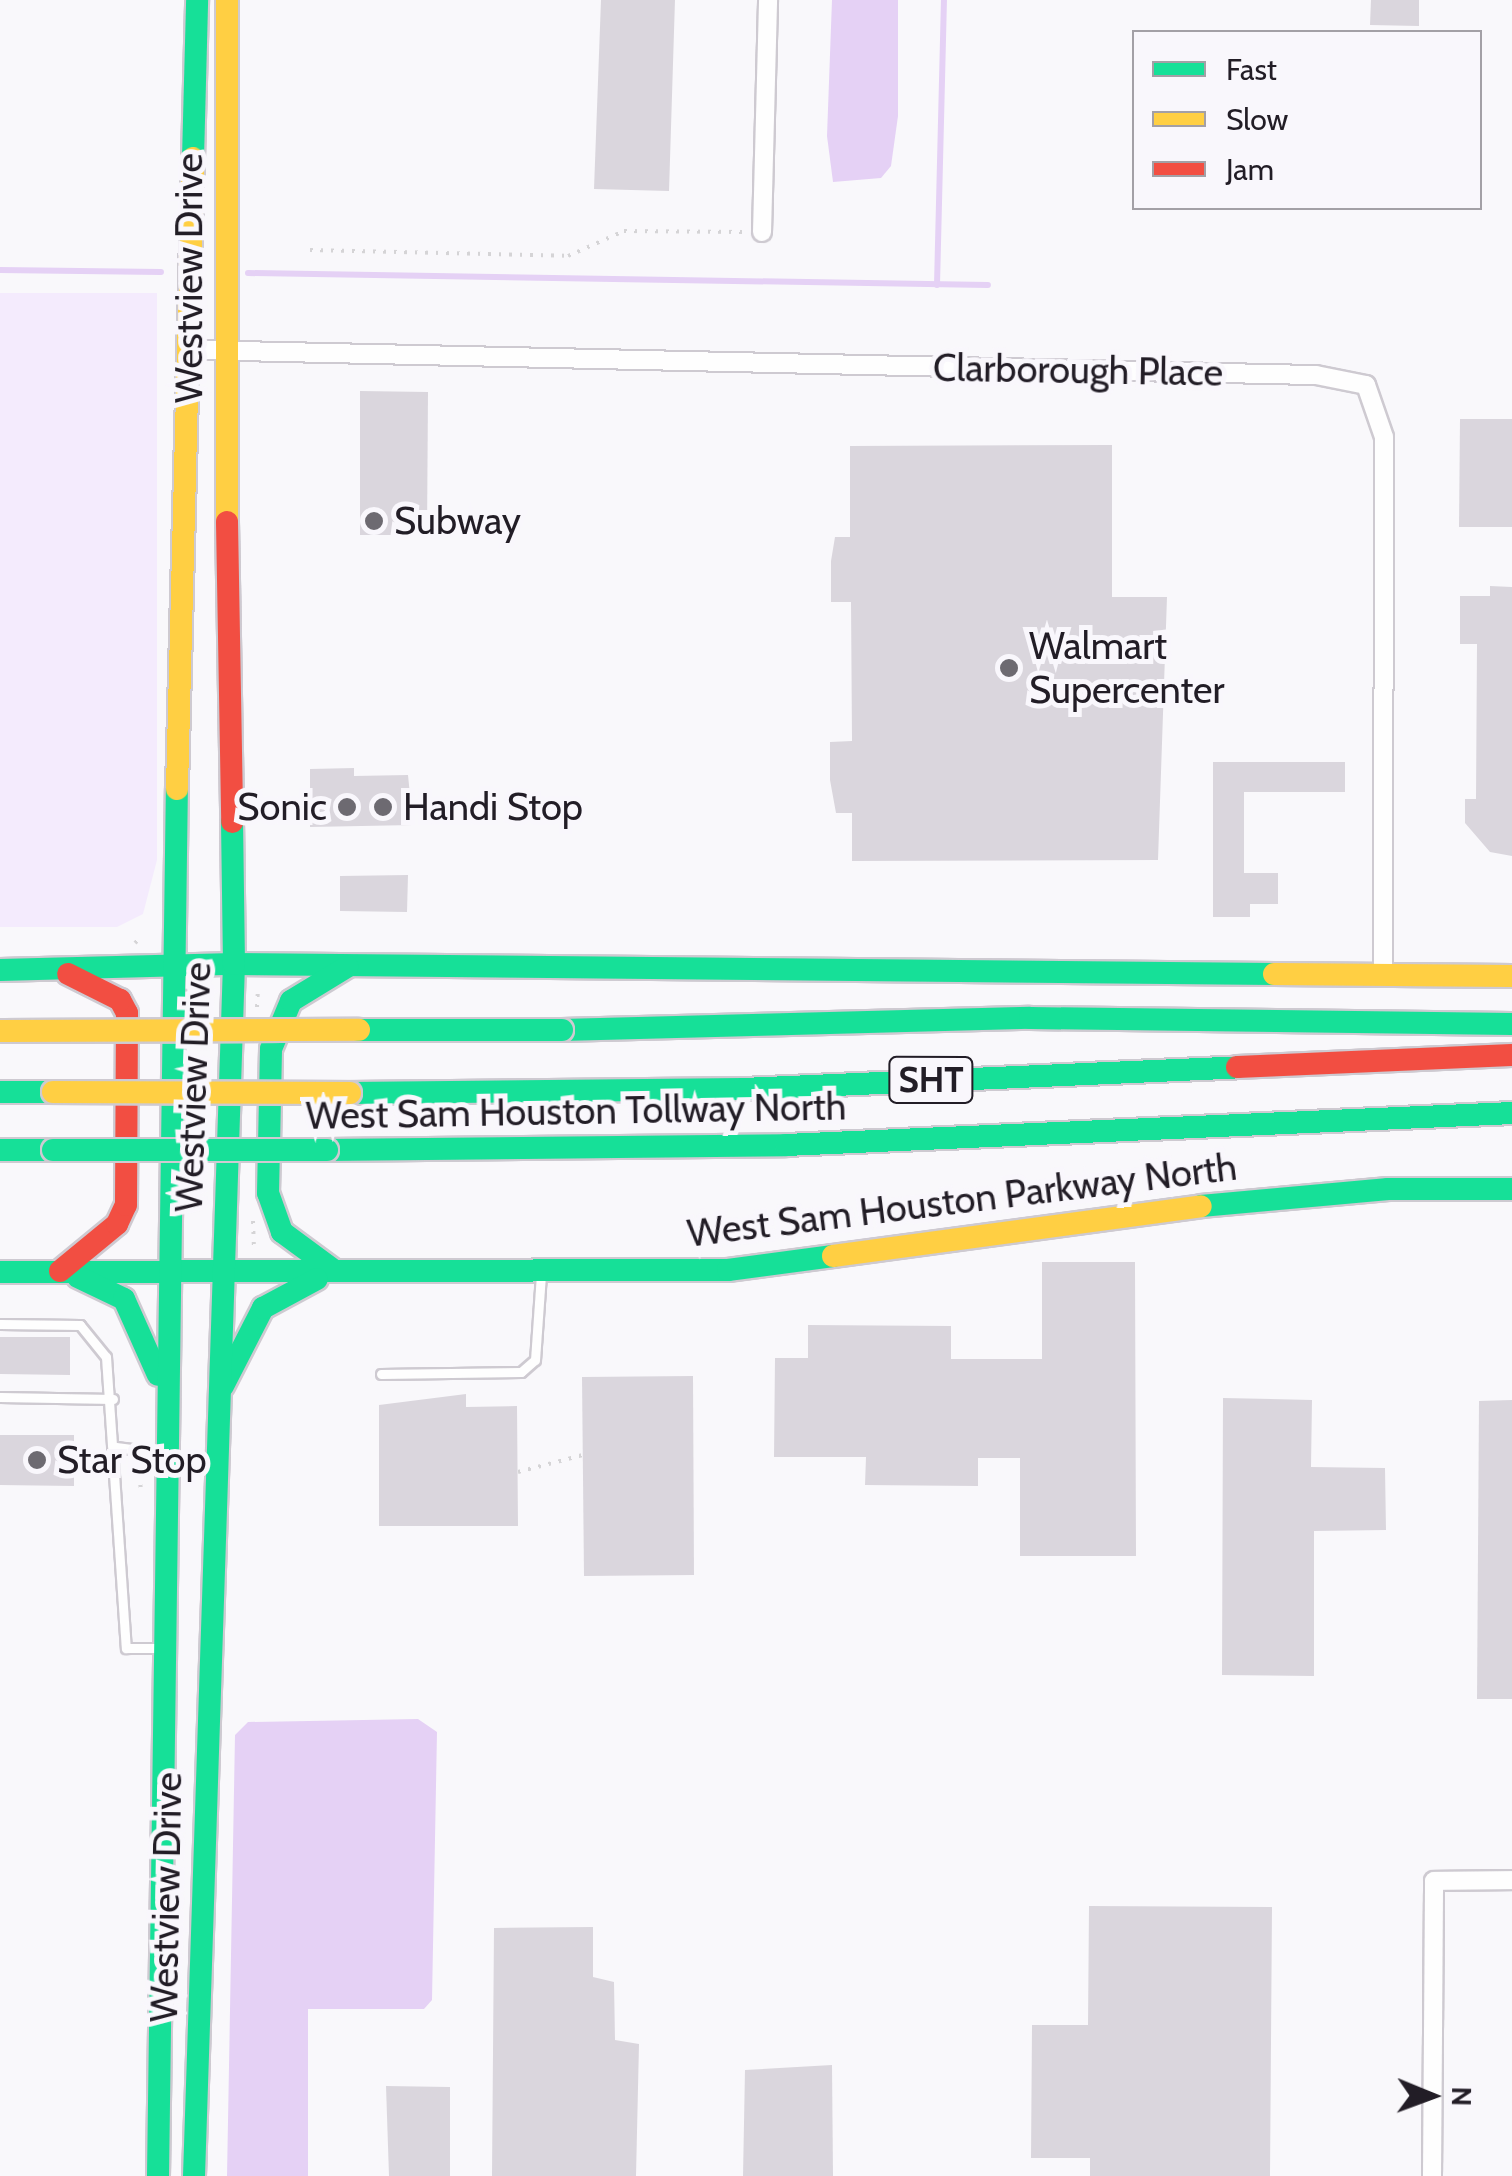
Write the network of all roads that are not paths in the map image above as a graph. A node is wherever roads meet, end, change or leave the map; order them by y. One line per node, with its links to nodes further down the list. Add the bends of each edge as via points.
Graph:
1 (196, 0): 5 (main road, Westview Drive)
2 (227, 0): 6 (main road, Westview Drive)
3 (768, 0): 4 (street)
4 (762, 232)
5 (193, 350): 6 (street, Clarborough Place); 8 (main road, Westview Drive, via 174,753)
6 (222, 351): 7 (main road, Westview Drive); 12 (street, Clarborough Place, via 1316,376 1366,384 1384,437)
7 (234, 964): 8 (main road); 9 (main road); 25 (main road, Westview Drive)
8 (177, 966): 11 (main road); 24 (main road, Westview Drive)
9 (347, 967): 12 (main road); 26 (main road, via 291,1001 271,1049 268,1193 296,1248)
10 (0, 970): 11 (main road)
11 (58, 970): 21 (main road, via 120,1000 130,1045 126,1204 117,1224)
12 (1382, 976): 13 (main road)
13 (1512, 976)
14 (1512, 1024): 15 (main road, bridge, via 1030,1018 562,1030)
15 (0, 1031)
16 (1512, 1055): 17 (main road, West Sam Houston Tollway North / SHT, bridge, via 743,1088)
17 (0, 1092)
18 (1512, 1113): 19 (main road, West Sam Houston Tollway North / SHT, bridge, via 786,1145)
19 (0, 1150)
20 (1512, 1189): 22 (main road, West Sam Houston Parkway North, via 1388,1189 1196,1206 728,1270)
21 (60, 1271): 23 (main road, West Sam Houston Parkway North); 24 (main road, West Sam Houston Parkway North); 30 (main road, via 124,1299)
22 (542, 1271): 26 (main road, West Sam Houston Parkway North); 28 (lane, via 535,1360 521,1372)
23 (0, 1272)
24 (165, 1272): 25 (main road, West Sam Houston Parkway North); 30 (main road, Westview Drive)
25 (220, 1272): 26 (main road, West Sam Houston Parkway North); 29 (main road, Westview Drive)
26 (335, 1272): 29 (main road, via 284,1290 263,1308)
27 (0, 1324): 32 (lane, via 80,1326 106,1357)
28 (380, 1374)
29 (219, 1394): 36 (main road, Westview Drive)
30 (165, 1395): 34 (main road, Westview Drive)
31 (0, 1397): 32 (lane)
32 (113, 1399): 33 (lane)
33 (116, 1447): 34 (lane); 35 (lane, via 126,1648)
34 (164, 1453): 35 (main road, Westview Drive)
35 (170, 1648): 36 (main road); 38 (main road, Westview Drive)
36 (208, 1652): 39 (main road, Westview Drive)
37 (1512, 1880): 42 (street, via 1434,1881)
38 (162, 2054): 39 (main road); 40 (main road, Westview Drive)
39 (197, 2057): 41 (main road, Westview Drive)
40 (158, 2176)
41 (194, 2176)
42 (1432, 2176)

